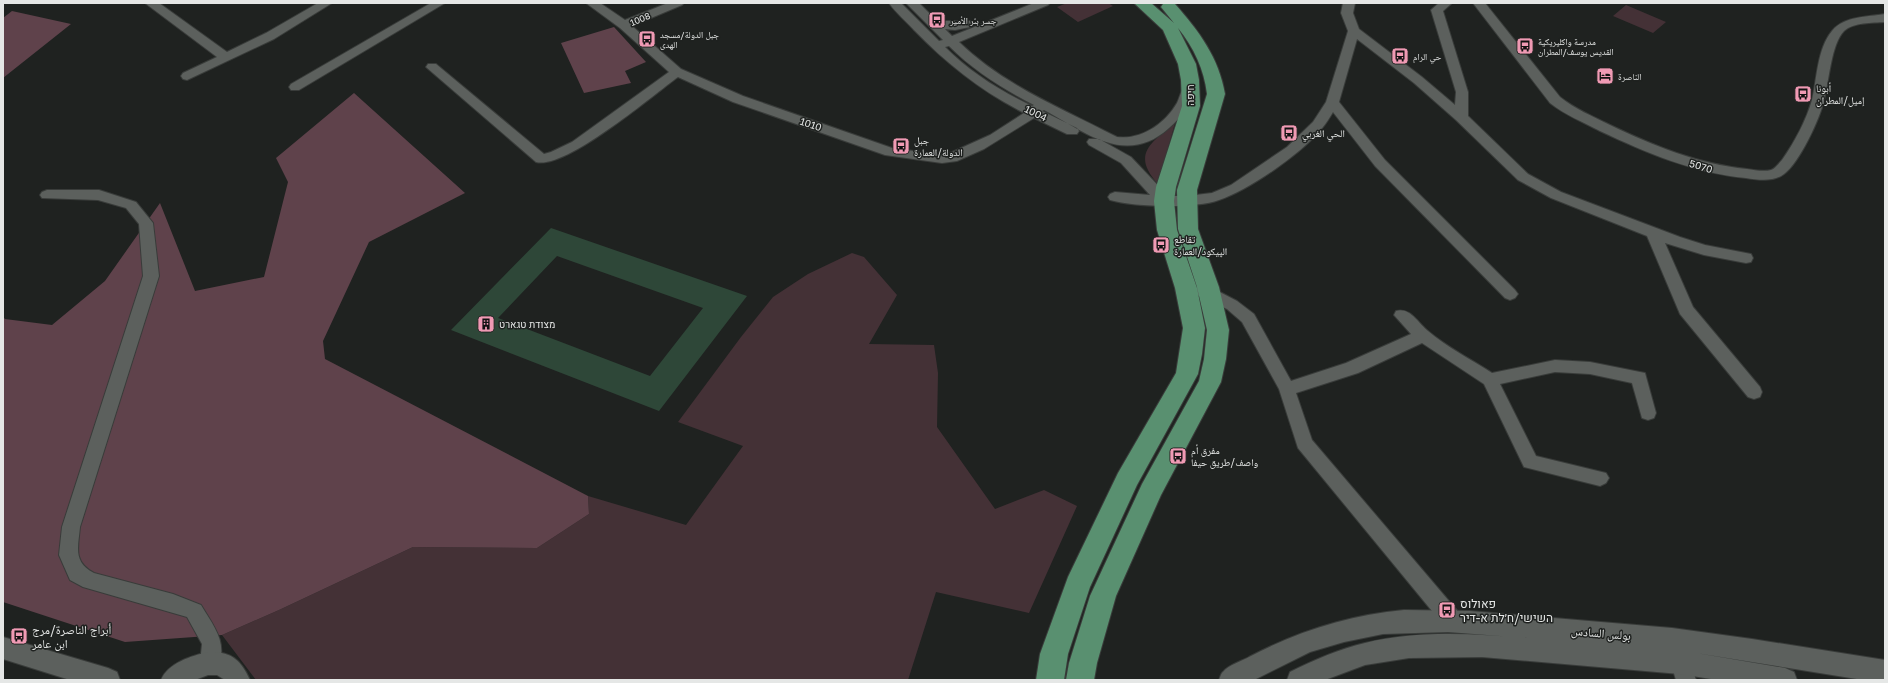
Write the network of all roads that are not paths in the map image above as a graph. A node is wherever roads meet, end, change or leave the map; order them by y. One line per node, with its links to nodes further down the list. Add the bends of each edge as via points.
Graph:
1 (151, 3): 23 (street)
2 (326, 3): 23 (street, via 270,36)
3 (439, 3): 29 (street)
4 (592, 3): 18 (street, 1010)
5 (678, 3): 18 (street, 1008)
6 (895, 3): 22 (street, 1004)
7 (912, 3): 16 (street, 1004)
8 (1020, 3): 17 (street)
9 (1044, 3): 19 (street)
10 (1142, 3): 28 (highway, חיפה, via 1170,28 1186,64)
11 (1163, 3): 35 (highway, via 1185,25 1210,64 1215,82 1216,94 1205,134)
12 (1349, 3): 20 (street, via 1346,13)
13 (1446, 3): 32 (street, via 1437,10 1462,92)
14 (1479, 3): 15 (street, 5070, via 1555,100 1566,109 1669,156 1728,173 1763,175 1777,174 1790,160 1816,109 1831,42 1841,28 1860,21)
15 (1885, 18)
16 (933, 24): 17 (street); 21 (street, 1004)
17 (966, 24): 21 (street)
18 (624, 26): 26 (street, 1010)
19 (978, 30): 21 (street); 24 (street, via 968,43)
20 (1354, 31): 30 (street); 32 (street)
21 (947, 37): 22 (street); 24 (street, 1004)
22 (934, 43): 31 (street, 1004, via 990,89)
23 (226, 57): 27 (street)
24 (970, 60): 31 (street, 1004)
25 (432, 67): 26 (street, via 542,159 555,156 577,145)
26 (677, 72): 31 (street, 1010, via 738,99 890,152 942,159 959,156 1001,134)
27 (187, 76)
28 (1190, 80): 31 (street, 1004, via 1188,95 1174,117 1151,135 1135,142 1114,141); 35 (highway, חיפה, via 1191,106 1166,187)
29 (295, 87)
30 (1332, 102): 35 (street, via 1318,125 1292,150 1236,188 1222,194); 40 (street, via 1380,164)
31 (1039, 108): 33 (street, 1004, via 1126,160)
32 (1461, 117): 36 (street, via 1523,177 1556,195)
33 (1140, 175): 35 (street, 1004); 35 (street, via 1138,183 1115,197)
34 (47, 195): 51 (street, via 99,195 131,205 146,223 151,276 70,527 68,555 77,574 90,581 194,611 212,643)
35 (1180, 196): 38 (highway, via 1167,230); 39 (highway)
36 (1653, 232): 37 (street, via 1689,246); 45 (street, via 1686,310)
37 (1746, 258)
38 (1186, 288): 39 (street); 58 (highway, via 1194,328 1187,374 1127,480 1077,586 1054,654)
39 (1209, 293): 44 (street, via 1232,305 1248,318); 54 (highway, via 1218,330 1210,382 1151,491 1103,596)
40 (1510, 294)
41 (1402, 315): 42 (street)
42 (1423, 336): 43 (street); 44 (street, via 1352,368)
43 (1490, 380): 46 (street, via 1555,366 1590,368 1625,375 1639,378); 47 (street, via 1530,462)
44 (1287, 389): 48 (street, via 1304,443)
45 (1754, 392)
46 (1648, 413)
47 (1600, 478)
48 (1453, 621): 49 (street, بولس السادس); 59 (street, بولس السادس, via 1400,622 1363,626 1327,634 1286,650)
49 (1673, 639): 52 (street); 53 (street, بولس السادس)
50 (3, 648): 55 (street)
51 (210, 663): 56 (street, via 185,671); 57 (street, via 227,666 235,672)
52 (1683, 671): 60 (street, via 1482,646 1409,647 1365,654 1328,666); 61 (street)
53 (1885, 672)
54 (1080, 679)
55 (108, 680)
56 (172, 680)
57 (238, 680)
58 (1050, 680)
59 (1231, 680)
60 (1299, 680)
61 (1785, 680)

